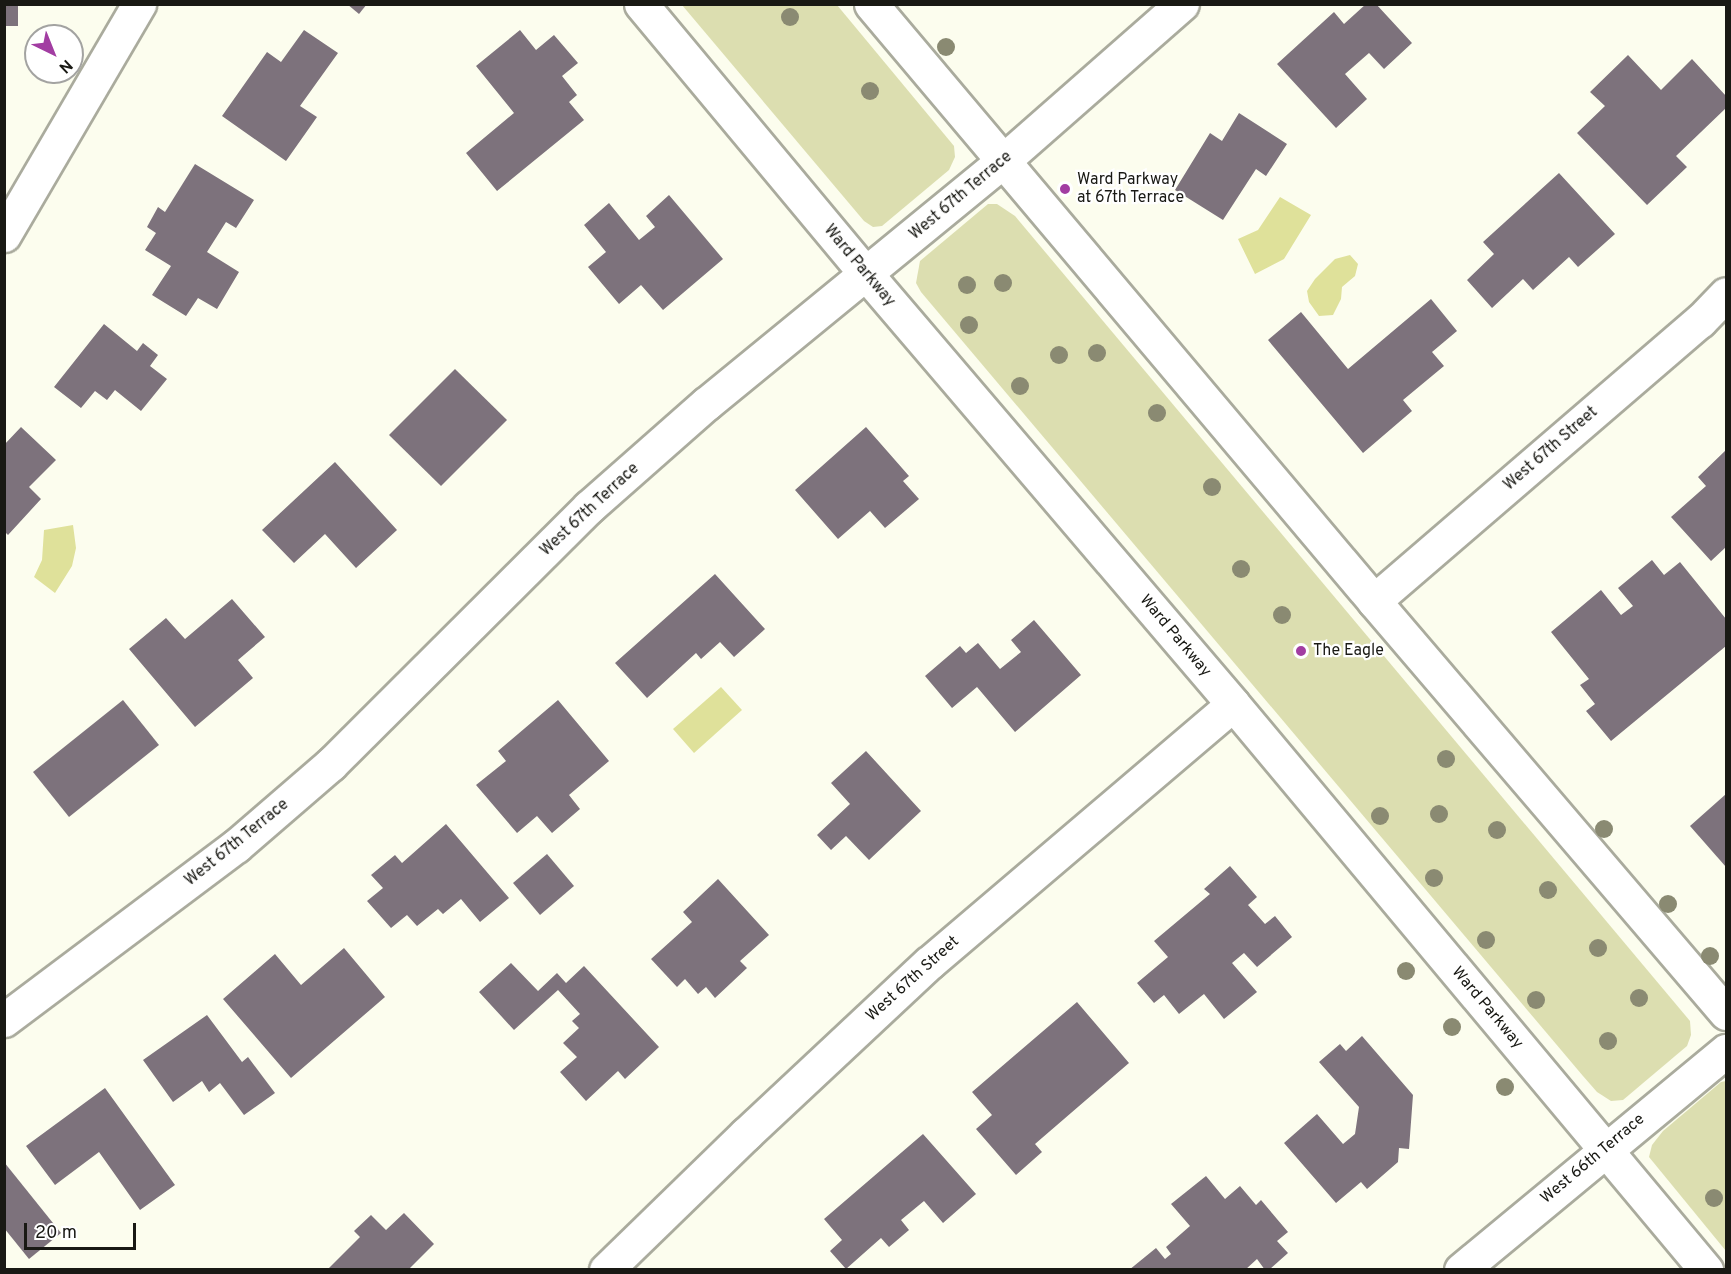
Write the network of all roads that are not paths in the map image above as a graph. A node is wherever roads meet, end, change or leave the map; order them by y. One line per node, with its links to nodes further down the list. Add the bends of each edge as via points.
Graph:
1 (139, 4): 6 (street)
2 (640, 4): 7 (street, Ward Parkway)
3 (871, 4): 5 (street)
4 (1182, 4): 5 (street, West 67th Terrace)
5 (1003, 161): 7 (street, West 67th Terrace); 9 (street)
6 (4, 235)
7 (867, 275): 10 (street, Ward Parkway); 12 (street, West 67th Terrace, via 706,404 589,507 331,764 236,846)
8 (1726, 294): 9 (street, West 67th Street, via 1700,321)
9 (1374, 601): 11 (street)
10 (1233, 704): 14 (street, Ward Parkway); 15 (street, West 67th Street, via 929,963)
11 (1726, 1013)
12 (4, 1020)
13 (1726, 1051): 14 (street, West 66th Terrace)
14 (1605, 1149): 16 (street, West 66th Terrace); 17 (street, Ward Parkway)
15 (606, 1269)
16 (1461, 1269)
17 (1706, 1269)

